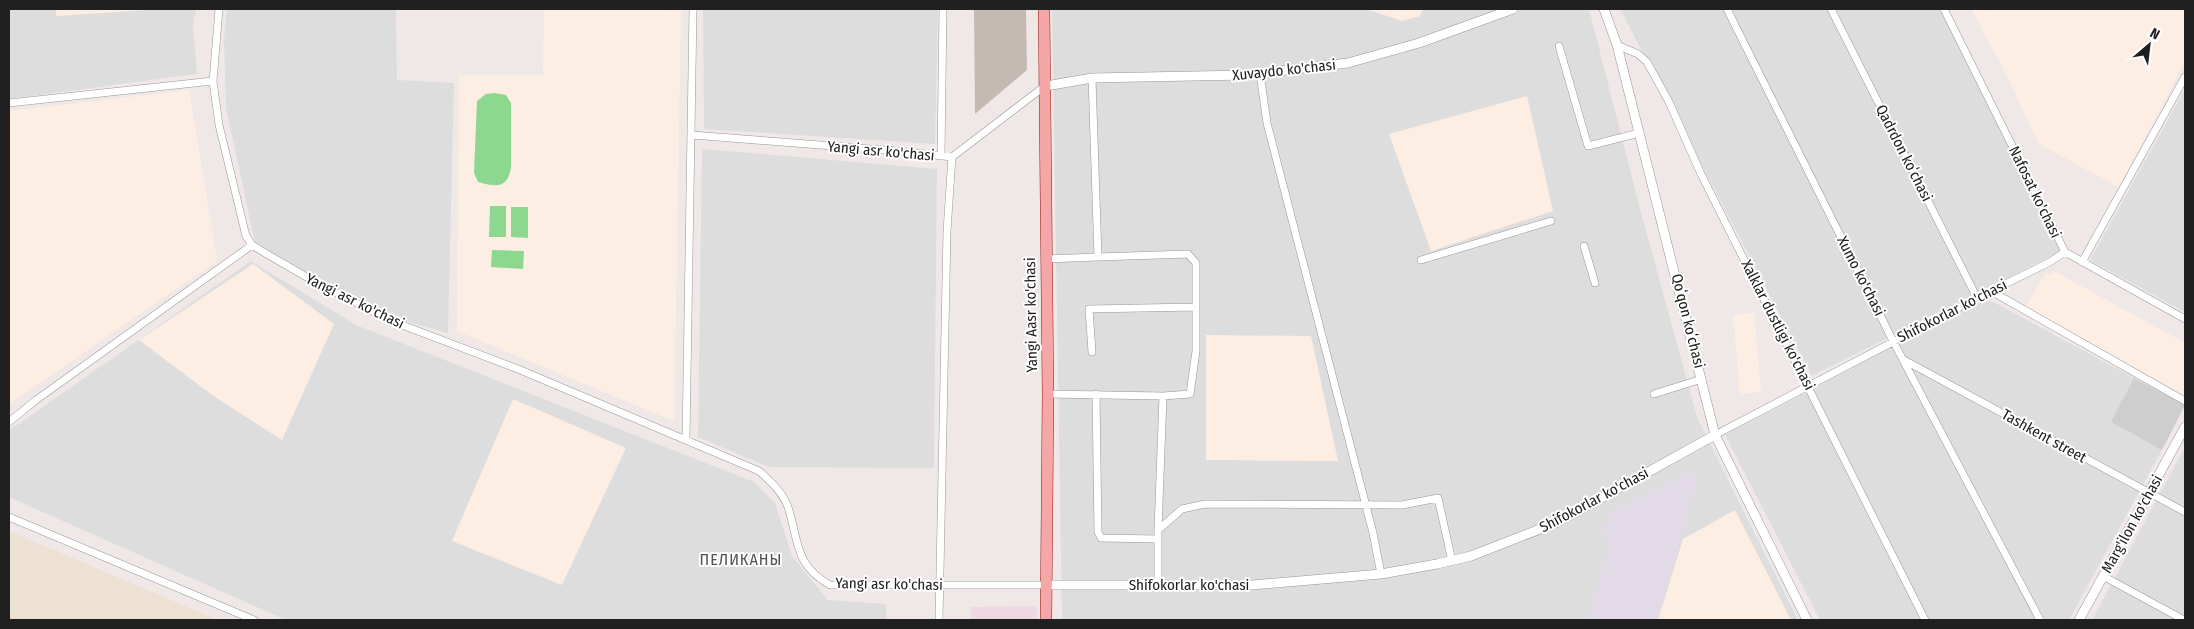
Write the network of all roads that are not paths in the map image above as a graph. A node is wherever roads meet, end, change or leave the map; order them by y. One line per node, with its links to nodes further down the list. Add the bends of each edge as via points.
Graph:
1 (219, 9): 15 (street)
2 (692, 9): 19 (street)
3 (943, 9): 20 (street)
4 (1044, 9): 16 (main road, Yangi Aasr ko'chasi)
5 (1513, 9): 12 (street, Xuvaydo ko'chasi, via 1419,43 1348,64)
6 (1604, 9): 10 (street, Qoʻqon koʻchasi)
7 (1727, 9): 35 (street, Xumo ko'chasi)
8 (1831, 9): 32 (street, Qadrdon koʻchasi)
9 (1944, 9): 25 (street, Nafosat ko'chasi)
10 (1617, 45): 18 (street, Qoʻqon koʻchasi); 39 (street, Xalklar dustligi ko'chasi, via 1638,54 1646,62 1669,102 1701,174)
11 (1559, 46): 18 (street, via 1588,146)
12 (1260, 74): 14 (street, Xuvaydo ko'chasi); 50 (street, via 1267,123)
13 (2185, 77): 29 (street)
14 (1092, 78): 16 (street, Xuvaydo ko'chasi); 26 (street)
15 (213, 81): 17 (street); 23 (street, via 219,125 246,236)
16 (1046, 86): 21 (street, Yangi asr ko'chasi); 27 (main road, Yangi Aasr ko'chasi)
17 (9, 103)
18 (1639, 133): 38 (street, Qoʻqon koʻchasi)
19 (692, 135): 20 (street, Yangi asr ko'chasi); 48 (street)
20 (941, 156): 21 (street, Yangi asr ko'chasi)
21 (952, 157): 58 (street, via 946,248)
22 (1551, 221): 28 (street)
23 (252, 245): 45 (street); 48 (street, Yangi asr ko'chasi, via 389,320)
24 (1584, 246): 30 (street)
25 (2065, 252): 29 (street, Nafosat ko'chasi); 31 (street, Shifokorlar ko'chasi)
26 (1098, 258): 27 (street); 33 (street, via 1188,254 1196,264)
27 (1045, 259): 40 (main road, Yangi Aasr ko'chasi)
28 (1421, 260)
29 (2082, 262): 34 (street, Nafosat ko'chasi)
30 (1595, 283)
31 (1991, 292): 32 (street, Shifokorlar ko'chasi); 44 (street)
32 (1977, 298): 35 (street, Shifokorlar ko'chasi)
33 (1195, 307): 36 (street, via 1089,309); 43 (street, via 1196,351 1190,394)
34 (2185, 319)
35 (1894, 341): 37 (street, Xumo ko'chasi); 39 (street, Shifokorlar ko'chasi)
36 (1092, 352)
37 (1903, 359): 49 (street, Tashkent street); 66 (street, Xumo ko'chasi)
38 (1702, 379): 42 (street); 47 (street, Qoʻqon koʻchasi)
39 (1808, 385): 47 (street, Shifokorlar ko'chasi); 65 (street, Xalklar dustligi ko'chasi)
40 (1048, 394): 41 (street); 59 (main road, Yangi Aasr ko'chasi)
41 (1096, 394): 43 (street); 54 (street, via 1098,532 1101,538)
42 (1654, 394)
43 (1163, 396): 53 (street)
44 (2185, 401)
45 (9, 422)
46 (2185, 427): 49 (street, Marg'ilon ko'chasi)
47 (1715, 435): 55 (street, Shifokorlar ko'chasi, via 1558,522 1471,556); 64 (street, Qoʻqon koʻchasi)
48 (686, 439): 58 (street, Yangi asr ko'chasi, via 759,470 771,481 787,505 803,561 818,578 830,585)
49 (2149, 493): 51 (street, Tashkent street); 57 (street, Marg'ilon ko'chasi)
50 (1365, 506): 53 (street, via 1205,504 1182,509); 55 (street, via 1402,505 1438,498); 56 (street)
51 (2185, 512)
52 (9, 517): 61 (street)
53 (1158, 530): 54 (street)
54 (1158, 539): 60 (street)
55 (1452, 560): 56 (street, Shifokorlar ko'chasi)
56 (1382, 574): 60 (street, Shifokorlar ko'chasi, via 1252,585)
57 (2103, 576): 67 (street, Marg'ilon ko'chasi); 68 (street)
58 (940, 585): 59 (street, Yangi asr ko'chasi); 62 (street)
59 (1046, 585): 60 (street, Shifokorlar ko'chasi); 63 (main road, Yangi Aasr ko'chasi)
60 (1158, 585)
61 (254, 620)
62 (940, 620)
63 (1046, 620)
64 (1807, 620)
65 (1925, 620)
66 (2040, 620)
67 (2079, 620)
68 (2184, 620)

